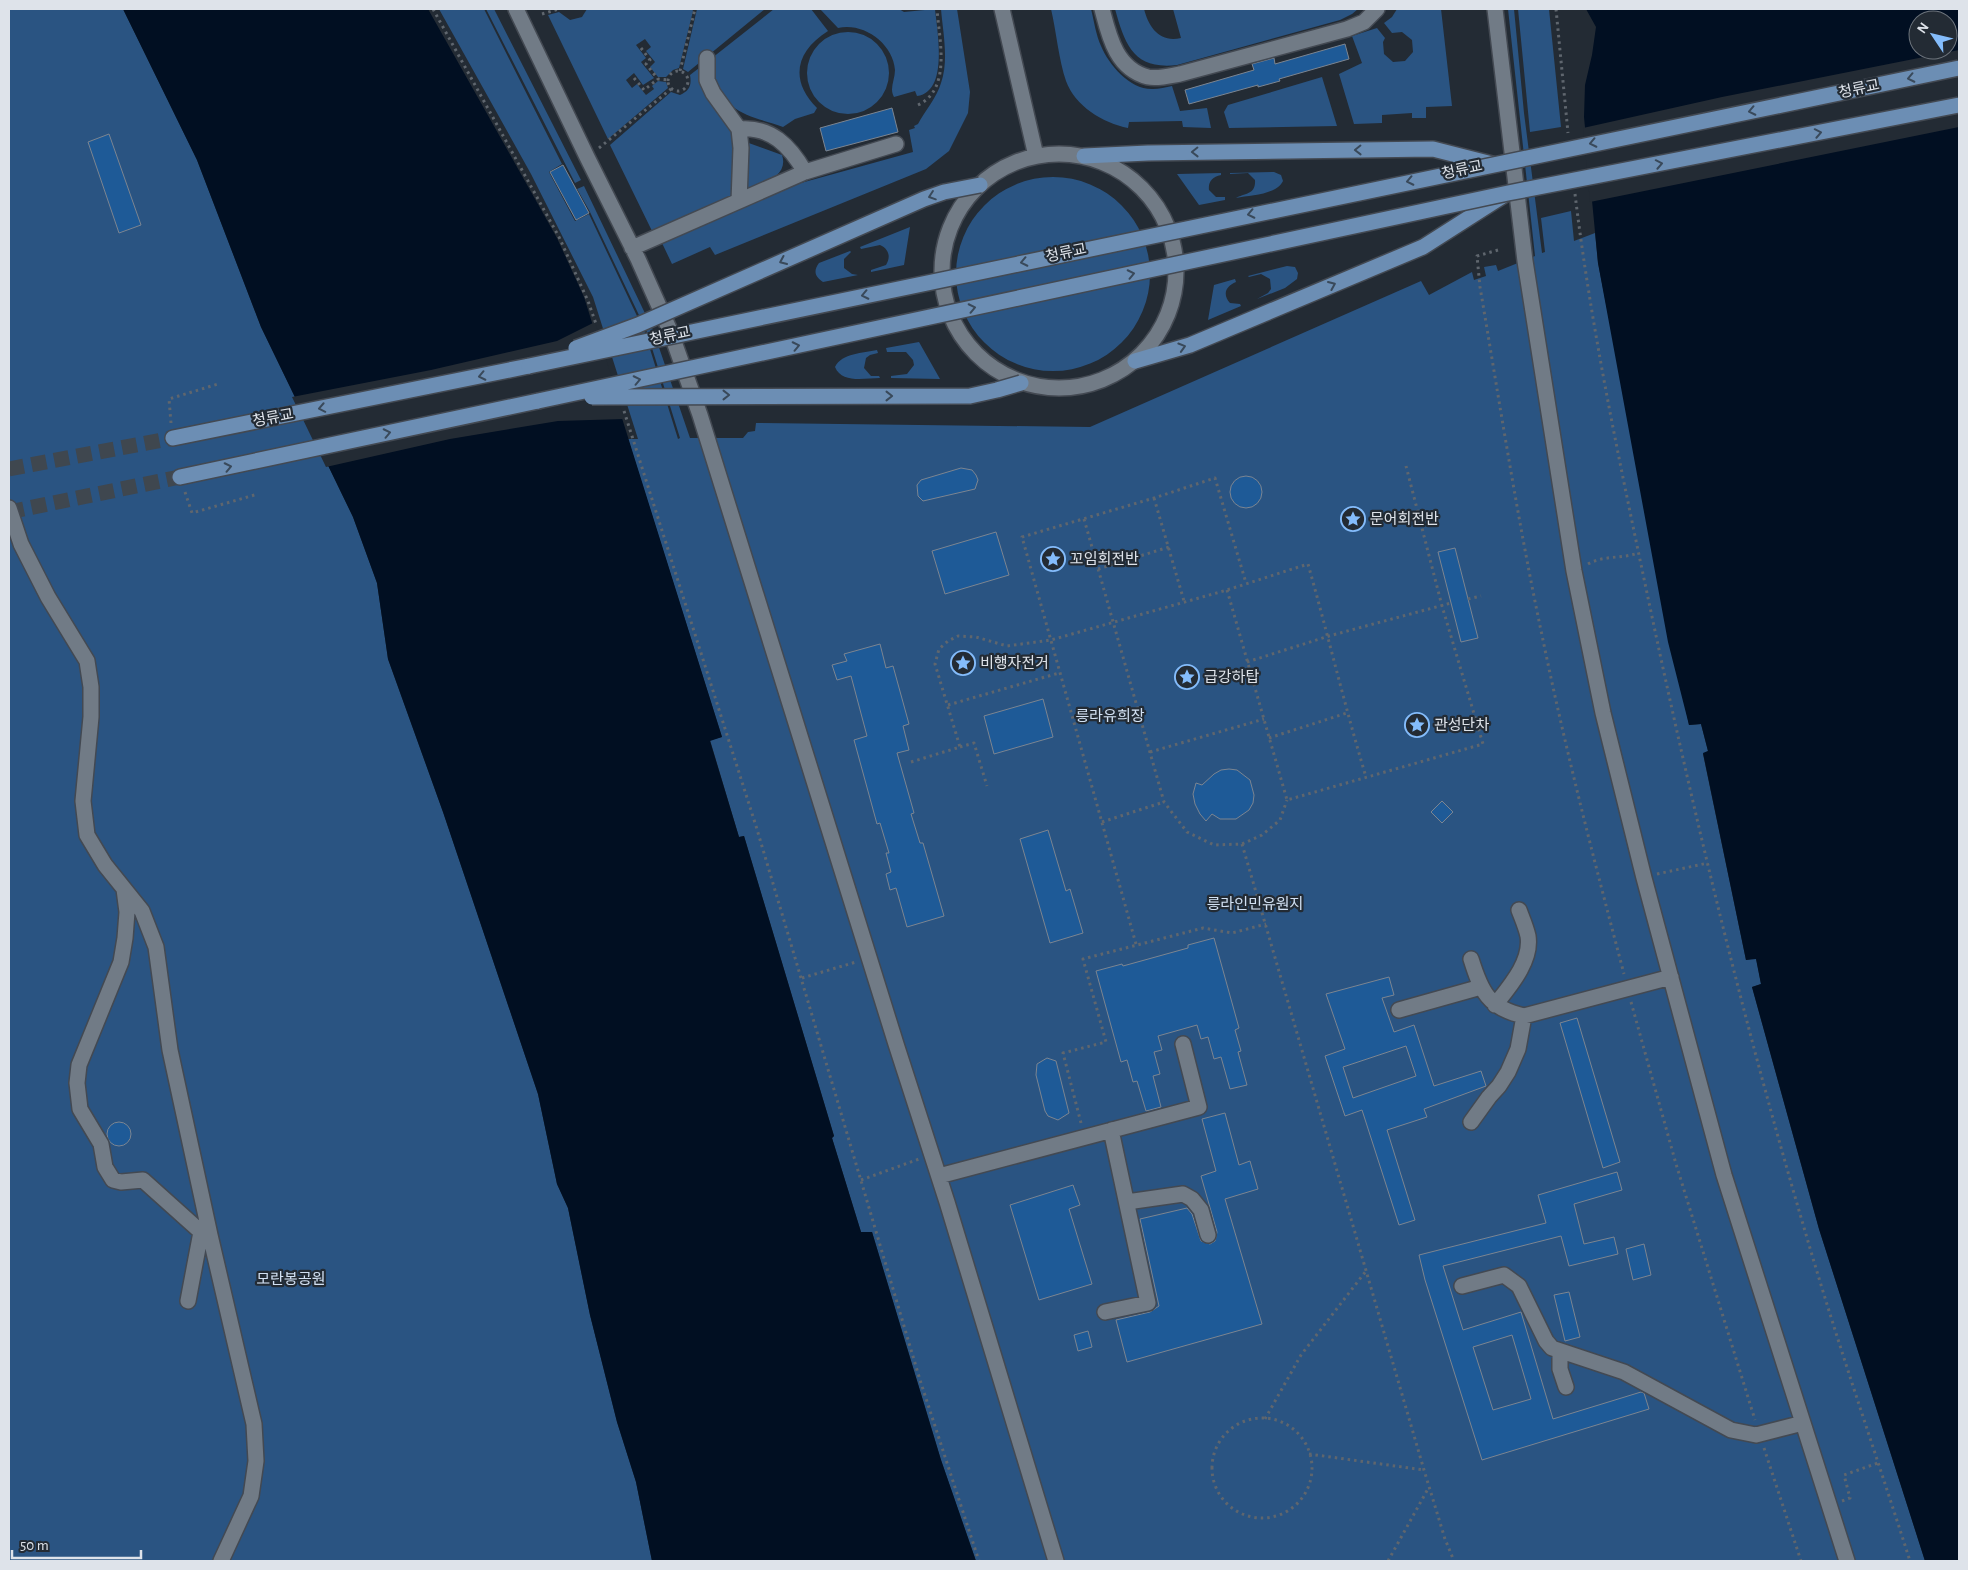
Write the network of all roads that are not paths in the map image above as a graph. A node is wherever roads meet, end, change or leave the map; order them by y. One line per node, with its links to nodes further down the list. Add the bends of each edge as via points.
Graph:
1 (516, 9): 18 (street)
2 (1002, 9): 11 (street)
3 (1102, 9): 4 (street, via 1120,58 1130,68 1149,77 1180,74 1347,29 1364,22)
4 (1377, 9)
5 (1495, 9): 29 (street, via 1525,261 1574,571 1603,713)
6 (707, 58): 9 (street, via 707,80 712,93)
7 (1959, 68): 13 (main road, 청류교, one-way to 13, bridge)
8 (1959, 105): 16 (main road, one-way to 8, bridge)
9 (739, 129): 14 (street, via 760,130 781,141 794,153); 17 (street)
10 (896, 144): 14 (street)
11 (1036, 156): 12 (street); 15 (street, via 1011,164)
12 (1084, 156): 13 (main road, one-way to 12, via 1433,150); 19 (street, bridge, via 1112,166 1137,182 1160,210 1173,242 1177,278 1169,313 1159,334)
13 (1492, 164): 20 (main road, 청류교, one-way to 20, bridge)
14 (805, 172): 17 (street)
15 (980, 185): 20 (main road, one-way to 20, bridge, via 924,199 638,325); 21 (street, bridge, via 958,213 945,245 944,296 956,328 977,356 990,367)
16 (1508, 193): 19 (main road, one-way to 16, via 1190,345 1423,246); 22 (main road, one-way to 16, bridge)
17 (739, 201): 18 (street)
18 (632, 248): 37 (street, via 671,333 700,415)
19 (1135, 361): 21 (street, via 1115,375 1080,387 1044,388)
20 (529, 366): 23 (main road, 청류교, one-way to 23)
21 (1021, 383): 22 (main road, one-way to 21, bridge, via 604,396 970,396)
22 (538, 401): 24 (main road, one-way to 22)
23 (173, 438)
24 (180, 477)
25 (9, 508): 26 (street, via 20,544 48,598 87,661 92,686 83,801 87,834)
26 (123, 888): 39 (street, via 142,911 156,948 170,1050); 39 (street, via 127,912 126,938 121,962 79,1065 80,1109 101,1144 105,1167 112,1180 143,1180)
27 (1519, 910): 31 (street, via 1528,936 1528,948 1512,983)
28 (1471, 959): 30 (street)
29 (1671, 977): 33 (street); 46 (street, via 1724,1175)
30 (1481, 987): 31 (street); 32 (street)
31 (1495, 1005): 33 (street)
32 (1399, 1010)
33 (1524, 1016): 35 (street, via 1518,1050 1508,1072)
34 (1183, 1044): 36 (street, via 1199,1107)
35 (1471, 1122)
36 (1111, 1130): 37 (street); 38 (street)
37 (939, 1176): 48 (street)
38 (1126, 1202): 40 (street, via 1183,1194 1192,1199 1200,1210); 43 (street, via 1148,1303)
39 (205, 1234): 42 (street); 47 (street, via 254,1424 256,1461 251,1496)
40 (1208, 1235)
41 (1462, 1286): 44 (street, via 1504,1275 1511,1279 1519,1286 1546,1341)
42 (188, 1301)
43 (1105, 1312)
44 (1560, 1351): 45 (street, via 1560,1368); 46 (street, via 1624,1372 1732,1430 1759,1435)
45 (1566, 1387)
46 (1803, 1423): 49 (street)
47 (221, 1561)
48 (1056, 1561)
49 (1847, 1561)

